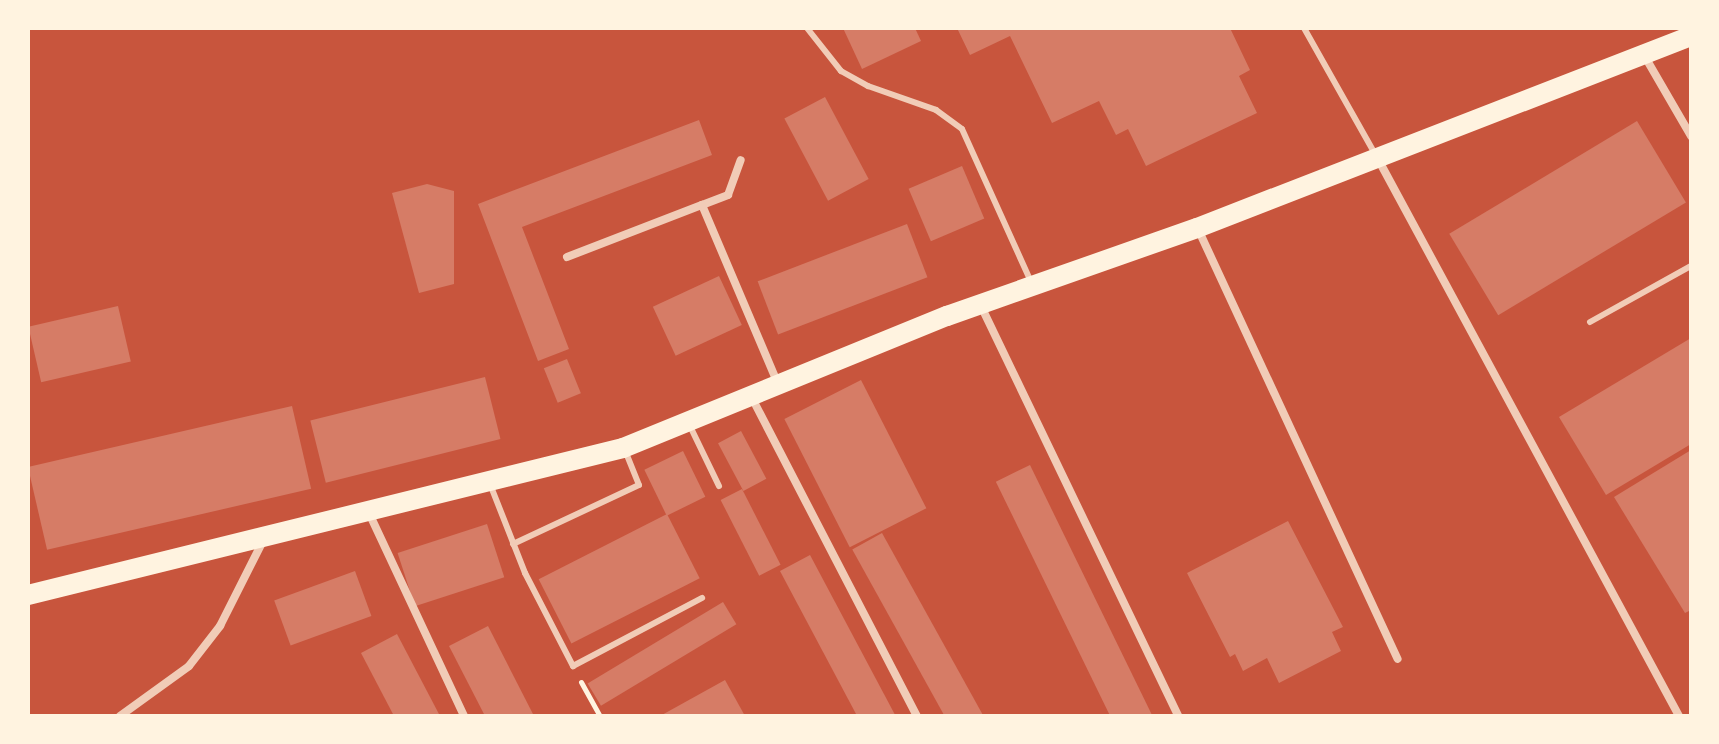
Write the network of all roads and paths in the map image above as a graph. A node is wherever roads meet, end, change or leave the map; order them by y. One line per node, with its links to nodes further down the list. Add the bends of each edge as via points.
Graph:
1 (807, 28): 12 (lane, via 841,71 936,110 962,129)
2 (1304, 28): 6 (lane)
3 (1691, 36): 4 (main road)
4 (1643, 54): 5 (street); 6 (main road)
5 (1691, 136)
6 (1377, 158): 9 (main road); 33 (street)
7 (741, 160): 8 (street, via 728,195)
8 (702, 205): 10 (street); 15 (street)
9 (1197, 228): 12 (main road); 26 (street)
10 (567, 257)
11 (1691, 266): 14 (lane)
12 (1032, 285): 13 (main road)
13 (980, 305): 15 (main road); 32 (street)
14 (1590, 322)
15 (778, 383): 16 (main road)
16 (751, 395): 17 (main road); 31 (street)
17 (689, 424): 18 (main road); 20 (lane)
18 (623, 448): 19 (main road); 23 (lane, via 639,485)
19 (490, 484): 21 (main road); 23 (lane)
20 (719, 486)
21 (369, 513): 22 (main road); 29 (street)
22 (264, 540): 24 (main road); 28 (street, via 220,626 189,666)
23 (513, 544): 27 (lane)
24 (28, 595)
25 (702, 598): 27 (lane)
26 (1398, 659)
27 (573, 666): 30 (path)
28 (120, 716)
29 (464, 716)
30 (600, 716)
31 (917, 716)
32 (1178, 716)
33 (1679, 716)

